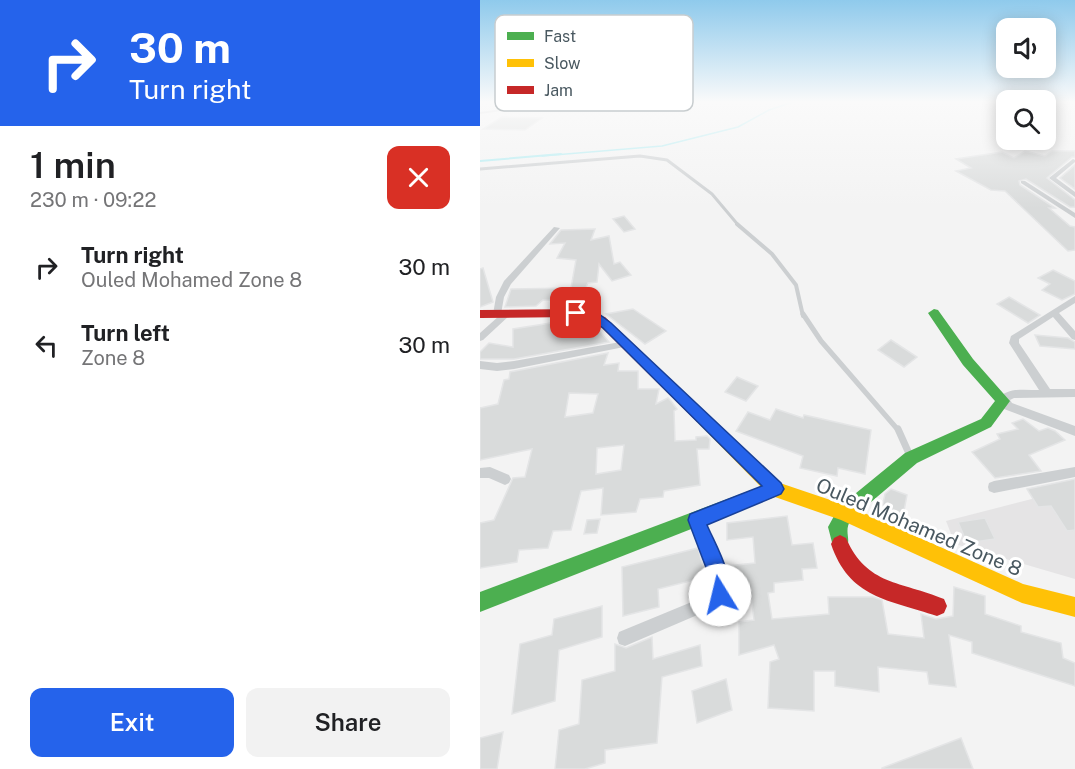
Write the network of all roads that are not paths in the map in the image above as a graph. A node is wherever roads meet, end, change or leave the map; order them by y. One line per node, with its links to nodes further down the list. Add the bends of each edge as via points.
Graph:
1 (1073, 160): 4 (street, via 1052,178)
2 (480, 169): 20 (lane, via 640,156 667,160 712,194 731,219 772,254 795,285 802,316 902,434)
3 (1023, 182): 5 (street)
4 (1075, 195)
5 (1075, 216)
6 (556, 228): 11 (street, via 507,283 500,297)
7 (1075, 299): 8 (street)
8 (1054, 312): 12 (street); 16 (street, via 1014,338)
9 (934, 313): 18 (main road, via 968,362)
10 (480, 314): 11 (main road)
11 (502, 314): 13 (street); 14 (main road, via 585,314 600,320)
12 (1075, 337)
13 (480, 338)
14 (626, 344): 15 (street, via 514,365); 25 (main road)
15 (480, 365)
16 (1047, 393): 17 (street); 18 (street, via 1009,395)
17 (1075, 393)
18 (1003, 401): 19 (street); 20 (main road, via 986,423)
19 (1075, 431)
20 (911, 458): 26 (main road)
21 (1075, 472): 24 (street)
22 (480, 473): 23 (street)
23 (505, 478)
24 (994, 487)
25 (776, 489): 26 (main road, Ouled Mohamed Zone 8); 27 (main road)
26 (845, 513): 29 (main road, via 837,527 838,542 852,571 862,580); 30 (main road, Ouled Mohamed Zone 8, via 1022,593)
27 (696, 520): 28 (main road); 31 (street, via 721,584 718,598)
28 (480, 602)
29 (937, 606)
30 (1075, 607)
31 (625, 638)

